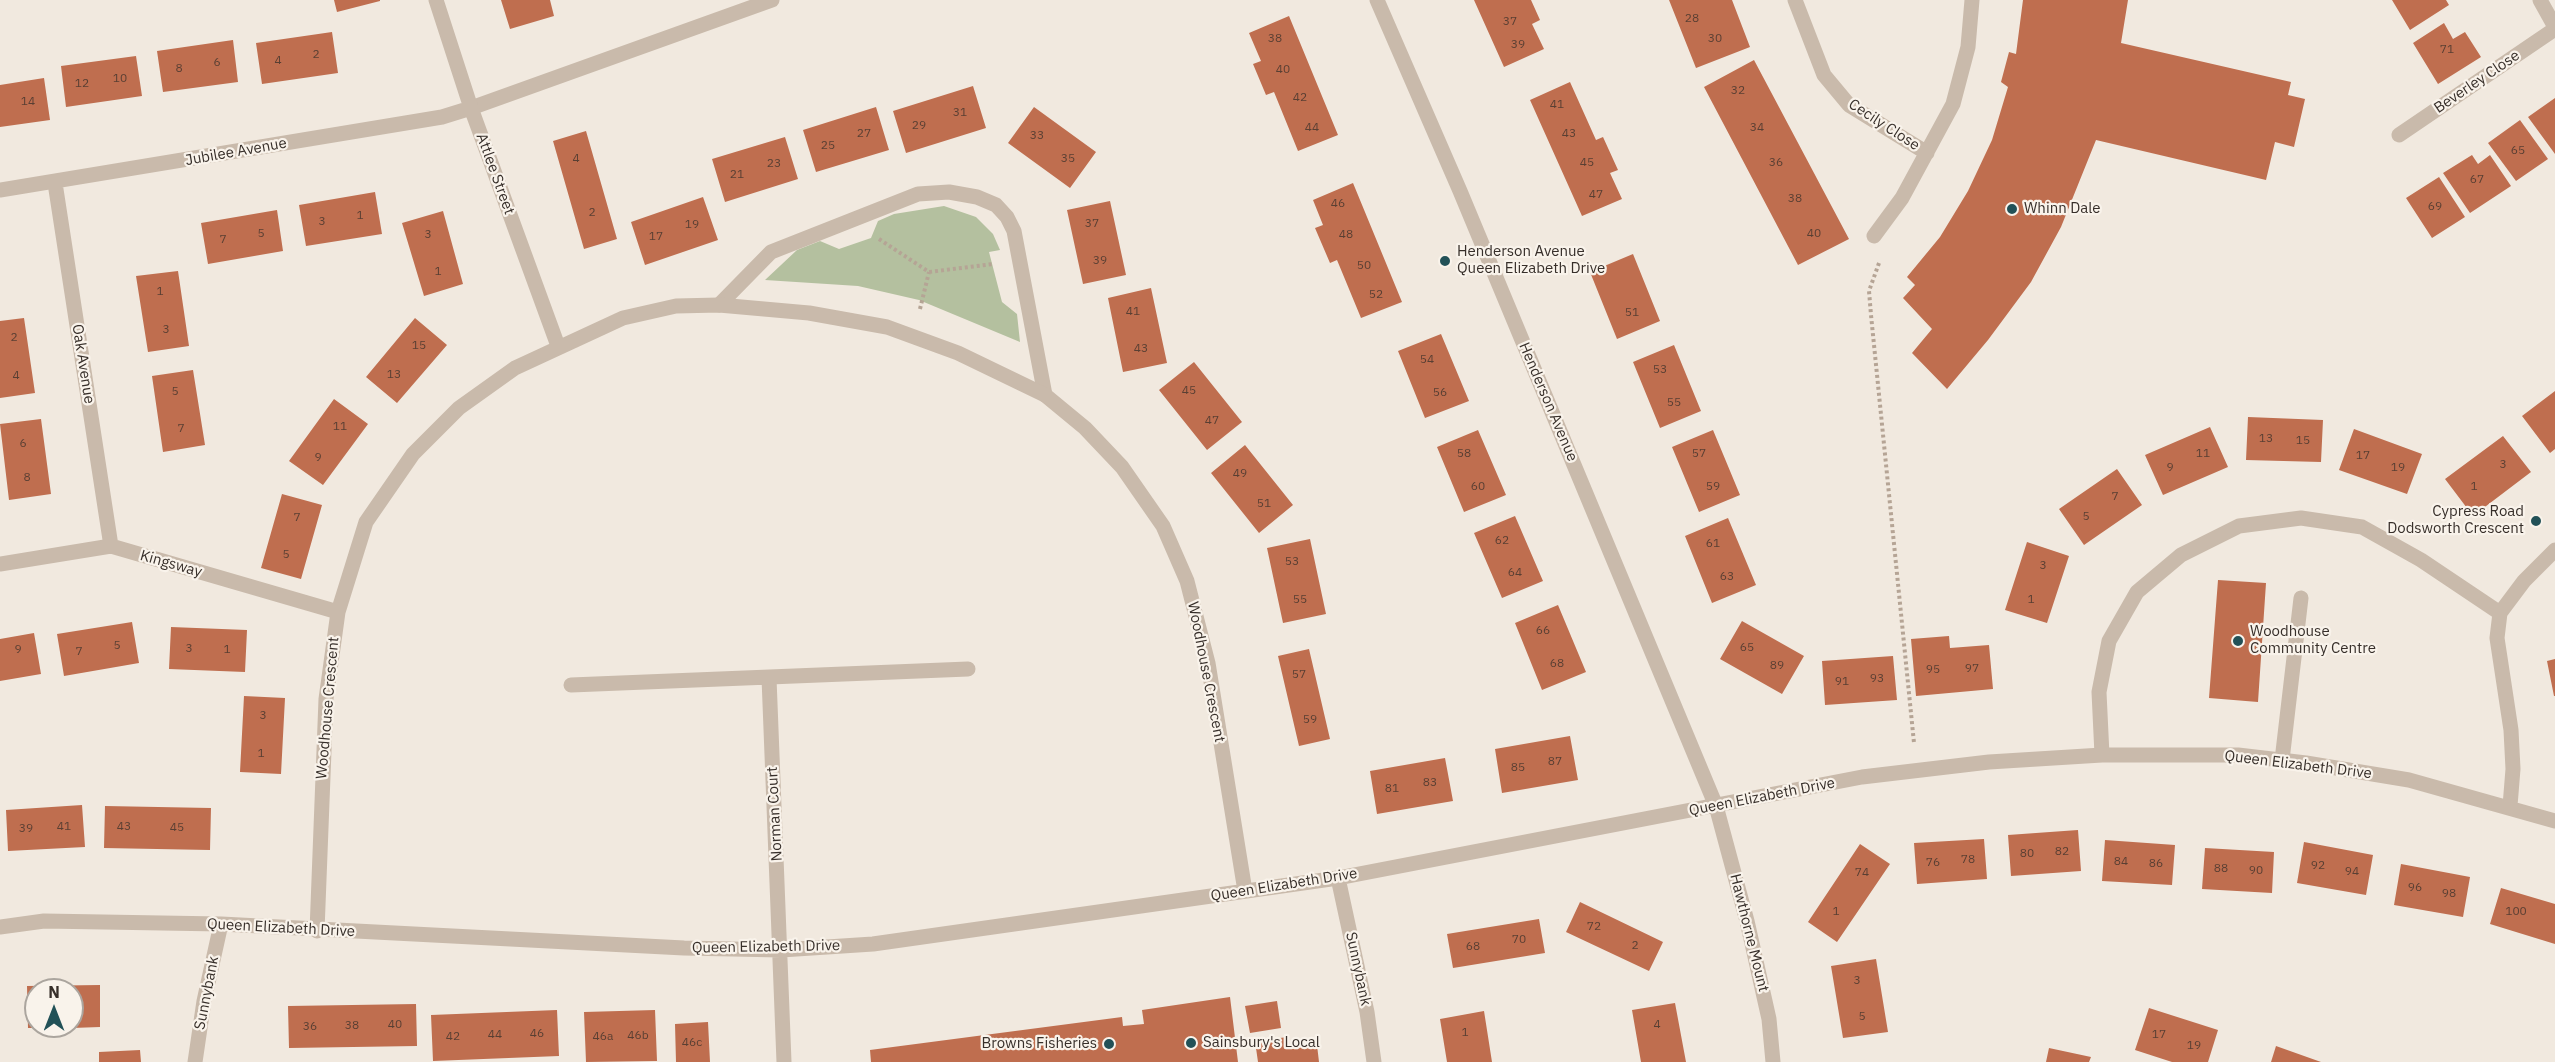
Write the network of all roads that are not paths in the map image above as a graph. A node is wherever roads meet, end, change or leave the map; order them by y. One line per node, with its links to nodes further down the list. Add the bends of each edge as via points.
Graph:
1 (436, 0): 8 (street, Attlee Street)
2 (771, 0): 8 (street, Jubilee Avenue)
3 (1377, 0): 28 (street, Henderson Avenue)
4 (1795, 0): 10 (street, Cecily Close, via 1824,75 1849,105)
5 (1972, 0): 10 (street, Cecily Close, via 1968,47 1953,104)
6 (2540, 0): 7 (street, Beverley Close)
7 (2555, 28): 9 (street, Beverley Close)
8 (471, 108): 11 (street, Jubilee Avenue, via 442,117); 15 (street, Attlee Street)
9 (2399, 135)
10 (1927, 153): 13 (street, Cecily Close, via 1902,198)
11 (55, 183): 12 (street, Jubilee Avenue); 17 (street, Oak Avenue)
12 (0, 190)
13 (1874, 236)
14 (718, 306): 15 (street, Woodhouse Crescent, via 676,306 623,318); 16 (street, Woodhouse Crescent, via 809,313 887,327 958,353); 16 (street, via 771,252 918,194 949,192 977,197 996,205 1014,231)
15 (558, 346): 21 (street, Woodhouse Crescent, via 515,368 459,408 413,454 366,522)
16 (1045, 395): 32 (street, Woodhouse Crescent, via 1085,428 1122,467 1163,525 1187,580 1208,663)
17 (111, 546): 19 (street, Kingsway); 21 (street, Kingsway)
18 (2555, 550): 22 (street)
19 (0, 564)
20 (2301, 598): 27 (street)
21 (338, 612): 35 (street, Woodhouse Crescent, via 326,699)
22 (2500, 613): 26 (street, via 2421,560 2362,527 2301,518 2239,525 2181,555 2137,592 2109,641 2099,692); 29 (street, via 2496,638 2512,749)
23 (968, 669): 24 (street)
24 (769, 678): 25 (street); 36 (street, Norman Court)
25 (571, 685)
26 (2102, 755): 27 (street, Queen Elizabeth Drive, via 2238,755); 28 (street, Queen Elizabeth Drive, via 1989,762 1862,777)
27 (2282, 760): 29 (street, Queen Elizabeth Drive, via 2409,780)
28 (1716, 806): 31 (street, Queen Elizabeth Drive); 40 (street, Hawthorne Mount, via 1769,1019)
29 (2510, 806): 30 (street, Queen Elizabeth Drive)
30 (2555, 821)
31 (1338, 878): 32 (street, Queen Elizabeth Drive); 39 (street, Sunnybank)
32 (1245, 891): 36 (street, Queen Elizabeth Drive, via 873,944)
33 (221, 924): 34 (street, Queen Elizabeth Drive, via 44,921); 35 (street, Queen Elizabeth Drive); 37 (street, Sunnybank)
34 (0, 927)
35 (317, 931): 36 (street, Queen Elizabeth Drive)
36 (782, 950): 38 (street, Norman Court)
37 (195, 1062)
38 (784, 1062)
39 (1374, 1062)
40 (1773, 1062)

